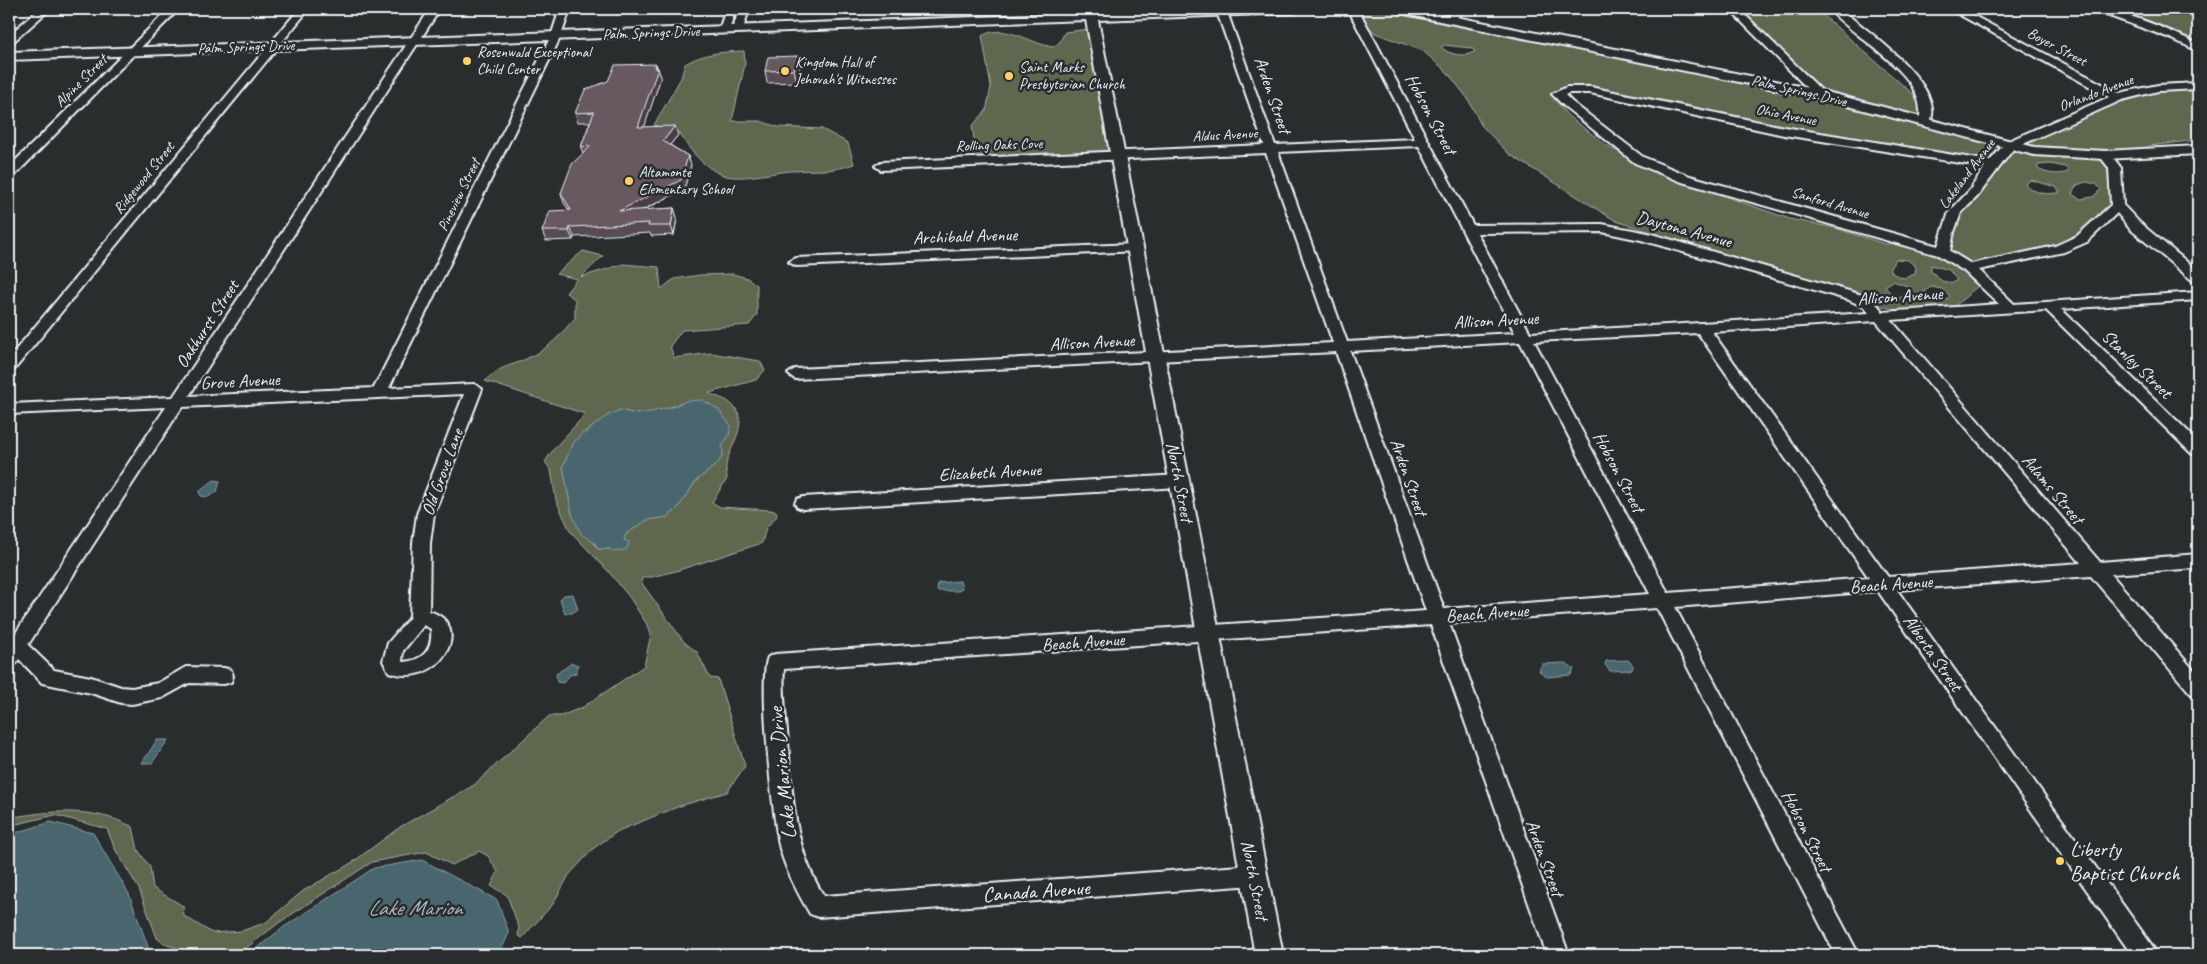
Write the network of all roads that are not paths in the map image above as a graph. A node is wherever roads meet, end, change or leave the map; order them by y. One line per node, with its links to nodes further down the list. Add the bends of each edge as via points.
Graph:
1 (45, 9): 22 (street)
2 (174, 9): 26 (street, Alpine Street)
3 (304, 9): 24 (street, Ridgewood Street)
4 (435, 9): 23 (street, Oakhurst Street)
5 (565, 9): 21 (street, Pineview Street)
6 (731, 9): 19 (street)
7 (744, 9): 20 (street)
8 (1293, 9): 16 (street, Palm Springs Drive)
9 (1352, 9): 33 (street, Hobson Street)
10 (1400, 9): 18 (street, Palm Springs Drive)
11 (1734, 9): 30 (street)
12 (1834, 9): 32 (street, via 1918,85 1927,107)
13 (1954, 9): 31 (street, Boyer Street)
14 (2096, 9): 25 (street, via 2174,36)
15 (1163, 12): 16 (street, Palm Springs Drive); 17 (street, Palm Springs Drive)
16 (1222, 12): 35 (street, Arden Street)
17 (1091, 13): 20 (street, Palm Springs Drive); 38 (street, North Street)
18 (1455, 14): 30 (street, Palm Springs Drive)
19 (724, 30): 20 (street, Palm Springs Drive); 21 (street, Palm Springs Drive)
20 (738, 30)
21 (556, 36): 23 (street, Palm Springs Drive); 60 (street, Pineview Street)
22 (9, 40)
23 (414, 41): 24 (street, Palm Springs Drive); 61 (street, Oakhurst Street)
24 (273, 46): 26 (street, Palm Springs Drive); 57 (street, Ridgewood Street)
25 (2198, 48)
26 (132, 51): 27 (street, Palm Springs Drive); 41 (street, Alpine Street)
27 (9, 56)
28 (2198, 86): 31 (street, Orlando Avenue, via 2158,88)
29 (1575, 89): 39 (street, Ohio Avenue, via 1784,130); 45 (street, Sanford Avenue, via 1558,94 1639,160 1686,179)
30 (1819, 94): 32 (street, Palm Springs Drive)
31 (2118, 97): 34 (street, Orlando Avenue)
32 (1925, 122): 34 (street, Palm Springs Drive)
33 (1422, 142): 35 (street, Aldus Avenue); 43 (street, Hobson Street)
34 (2010, 146): 37 (street, Palm Springs Drive, via 2055,154); 39 (street, Lakeland Avenue)
35 (1270, 149): 38 (street, Aldus Avenue); 55 (street, Arden Street)
36 (2198, 150): 37 (street, Palm Springs Drive)
37 (2105, 155): 42 (street, via 2115,168)
38 (1118, 157): 40 (street, Rolling Oaks Cove); 44 (street, North Street)
39 (1993, 164): 45 (street, Lakeland Avenue, via 1973,194 1955,212)
40 (881, 166)
41 (9, 174)
42 (2117, 206): 47 (street, via 2082,239 2059,249); 48 (street, via 2135,226)
43 (1468, 229): 52 (street, Daytona Avenue, via 1592,228 1643,236 1854,297 1868,304); 54 (street, Hobson Street)
44 (1134, 248): 46 (street, Archibald Avenue); 56 (street, North Street)
45 (1943, 252): 47 (street, Sanford Avenue)
46 (796, 262)
47 (1969, 268): 51 (street)
48 (2198, 278)
49 (2198, 296): 50 (street, Allison Avenue)
50 (2049, 305): 51 (street, Allison Avenue); 63 (street, Stanley Street)
51 (2010, 308): 52 (street, Allison Avenue)
52 (1879, 316): 53 (street, Allison Avenue); 67 (street, Adams Street)
53 (1702, 328): 54 (street, Allison Avenue); 68 (street, Alberta Street)
54 (1524, 337): 55 (street, Allison Avenue); 69 (street, Hobson Street)
55 (1342, 347): 56 (street, Allison Avenue); 70 (street, Arden Street)
56 (1156, 358): 58 (street, Allison Avenue); 64 (street, North Street)
57 (9, 367)
58 (795, 374)
59 (474, 389): 60 (street, Grove Avenue); 71 (street, Old Grove Lane, via 431,498 423,528)
60 (379, 393): 61 (street, Grove Avenue)
61 (178, 402): 62 (street, Grove Avenue); 73 (street, Oakhurst Street)
62 (9, 410)
63 (2198, 450)
64 (1180, 481): 65 (street, Elizabeth Avenue); 72 (street, North Street)
65 (803, 503)
66 (2198, 560): 67 (street, Beach Avenue)
67 (2094, 568): 68 (street, Beach Avenue); 76 (street, Adams Street)
68 (1885, 585): 69 (street, Beach Avenue); 82 (street, Alberta Street)
69 (1664, 599): 70 (street, Beach Avenue); 81 (street, Hobson Street)
70 (1437, 617): 72 (street, Beach Avenue); 80 (street, Arden Street)
71 (419, 618)
72 (1208, 634): 74 (street, Beach Avenue); 77 (street, North Street)
73 (12, 652): 75 (street, via 49,677 121,695 162,690 186,676)
74 (775, 662): 78 (street, Lake Marion Drive, via 772,684 788,846 805,889)
75 (224, 676)
76 (2198, 688)
77 (1254, 875): 78 (street, Canada Avenue); 79 (street, North Street)
78 (818, 907)
79 (1269, 955)
80 (1558, 955)
81 (1848, 955)
82 (2145, 955)

